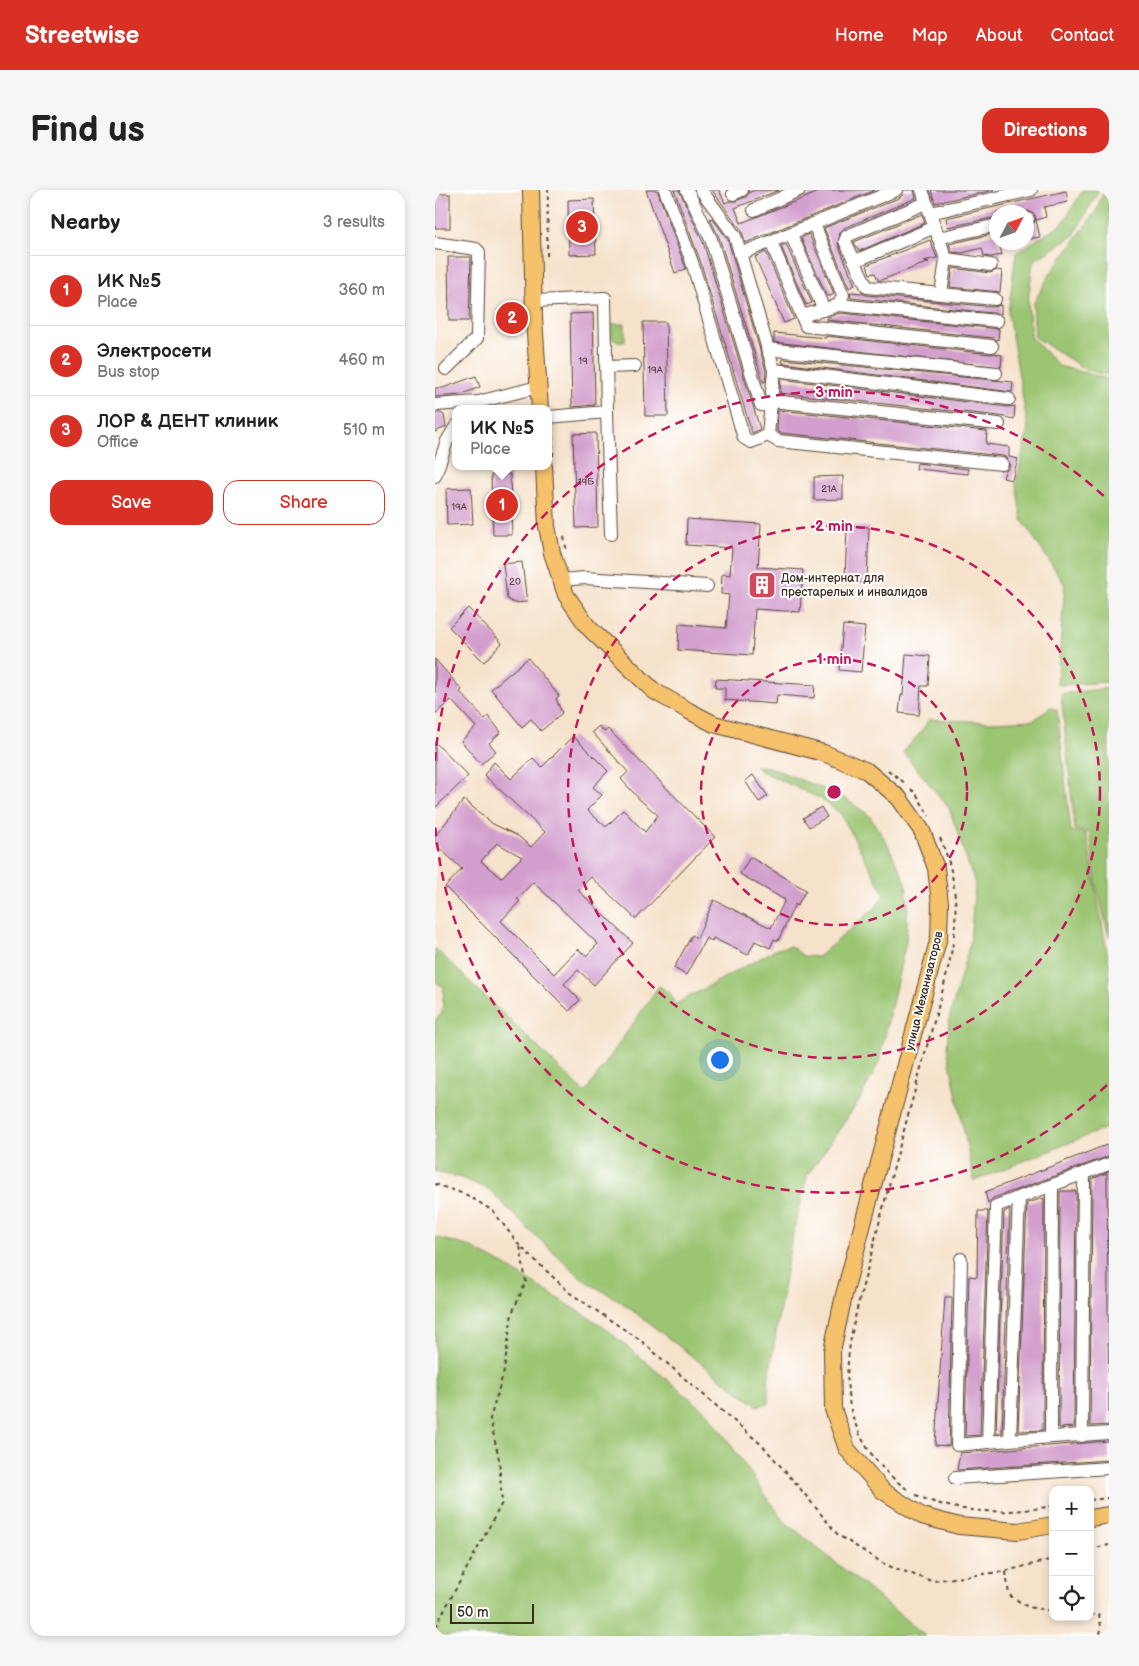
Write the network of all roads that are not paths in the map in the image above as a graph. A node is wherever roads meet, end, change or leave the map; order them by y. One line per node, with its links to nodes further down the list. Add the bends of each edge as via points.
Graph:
1 (531, 190): 23 (main road)
2 (665, 190): 45 (lane, via 692,262 744,438 751,442)
3 (687, 190): 37 (lane, via 711,239 761,405)
4 (701, 190): 17 (lane, via 735,236)
5 (799, 190): 10 (lane)
6 (896, 190): 11 (lane)
7 (922, 190): 9 (lane)
8 (1031, 190): 9 (lane)
9 (928, 208): 13 (lane); 19 (lane, via 847,236 845,241)
10 (754, 210)
11 (814, 224): 14 (lane); 24 (lane, via 843,296)
12 (989, 226): 13 (lane)
13 (936, 232): 18 (lane); 19 (lane)
14 (791, 234): 15 (lane); 25 (lane)
15 (771, 242): 17 (lane); 26 (lane)
16 (435, 243): 32 (lane, via 479,252 477,338)
17 (740, 254): 29 (lane)
18 (946, 259): 20 (lane); 21 (lane)
19 (855, 261): 21 (lane, via 867,287)
20 (991, 265)
21 (941, 294): 22 (lane)
22 (995, 299)
23 (534, 301): 31 (lane, via 605,298); 35 (main road)
24 (839, 305): 25 (lane); 27 (lane)
25 (823, 310): 26 (lane)
26 (802, 316): 28 (lane, via 806,326)
27 (997, 321)
28 (991, 346)
29 (767, 349): 33 (lane); 34 (lane)
30 (635, 366): 31 (lane)
31 (606, 367): 41 (lane)
32 (446, 369)
33 (773, 370): 36 (lane); 37 (lane)
34 (996, 373)
35 (538, 388): 39 (lane); 40 (main road)
36 (1009, 399)
37 (771, 404): 43 (lane); 45 (lane)
38 (435, 405): 39 (lane)
39 (474, 405)
40 (544, 405)
41 (607, 412): 42 (lane); 49 (lane)
42 (552, 414)
43 (999, 424)
44 (452, 433): 48 (lane)
45 (768, 435): 46 (lane, via 779,441)
46 (1002, 464)
47 (548, 470): 50 (main road, улица Механизаторов, via 547,526)
48 (435, 476)
49 (611, 534)
50 (561, 580): 51 (lane, via 585,578); 66 (main road, улица Механизаторов, via 566,595 588,627 655,691 714,724 824,753 867,771 899,798 922,831 936,868 941,904 939,937 831,1350 833,1409 847,1448 883,1491 922,1516 959,1526 1018,1531)
51 (707, 586)
52 (1109, 1164): 53 (lane)
53 (1085, 1173): 54 (lane); 58 (lane)
54 (1052, 1186): 55 (lane); 59 (lane)
55 (1019, 1197): 60 (lane); 61 (lane, via 996,1206)
56 (961, 1259): 61 (lane, via 957,1445)
57 (1109, 1433): 58 (lane)
58 (1082, 1436): 59 (lane)
59 (1051, 1437): 60 (lane)
60 (1010, 1440): 61 (lane)
61 (988, 1442)
62 (1109, 1468): 63 (lane)
63 (955, 1478)
64 (1109, 1515): 65 (main road)
65 (1094, 1517)
66 (1049, 1526)

